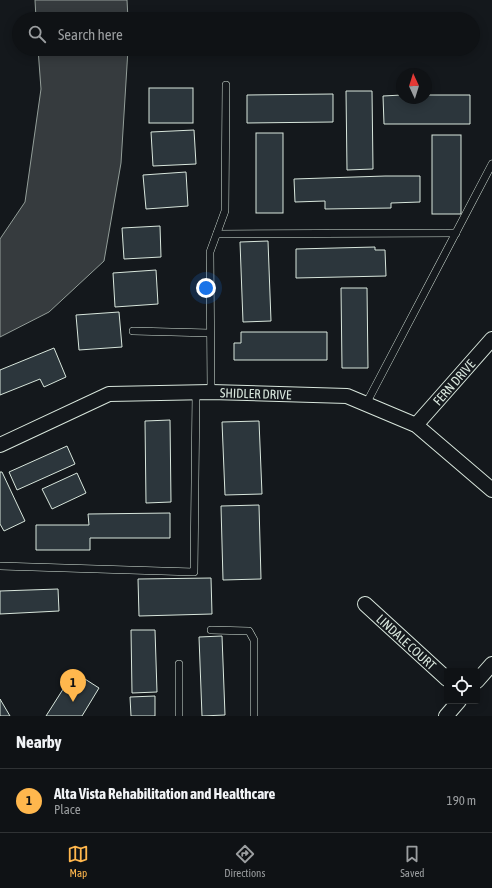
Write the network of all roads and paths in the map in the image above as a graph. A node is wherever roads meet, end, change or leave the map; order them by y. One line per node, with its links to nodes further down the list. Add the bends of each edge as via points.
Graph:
1 (226, 85): 4 (lane, via 225,210)
2 (492, 164): 3 (lane)
3 (456, 233): 4 (lane); 10 (lane)
4 (217, 234): 6 (lane, via 210,252)
5 (133, 331): 6 (lane)
6 (210, 333): 8 (lane)
7 (492, 339): 11 (street, FERN DRIVE)
8 (210, 392): 9 (street, SHIDLER DRIVE); 10 (street, SHIDLER DRIVE, via 347,396)
9 (196, 393): 12 (street, SHIDLER DRIVE, via 109,394); 14 (lane, via 194,572)
10 (366, 404): 11 (street, SHIDLER DRIVE)
11 (416, 425): 13 (street, SHIDLER DRIVE)
12 (0, 445)
13 (492, 490)
14 (0, 566)
15 (365, 604): 19 (street, LINDALE COURT)
16 (211, 630): 23 (lane, via 248,631 254,640)
17 (179, 664): 22 (lane)
18 (492, 664): 20 (street)
19 (444, 676)
20 (480, 678)
21 (456, 704): 24 (street)
22 (179, 716)
23 (254, 716)
24 (446, 716)

